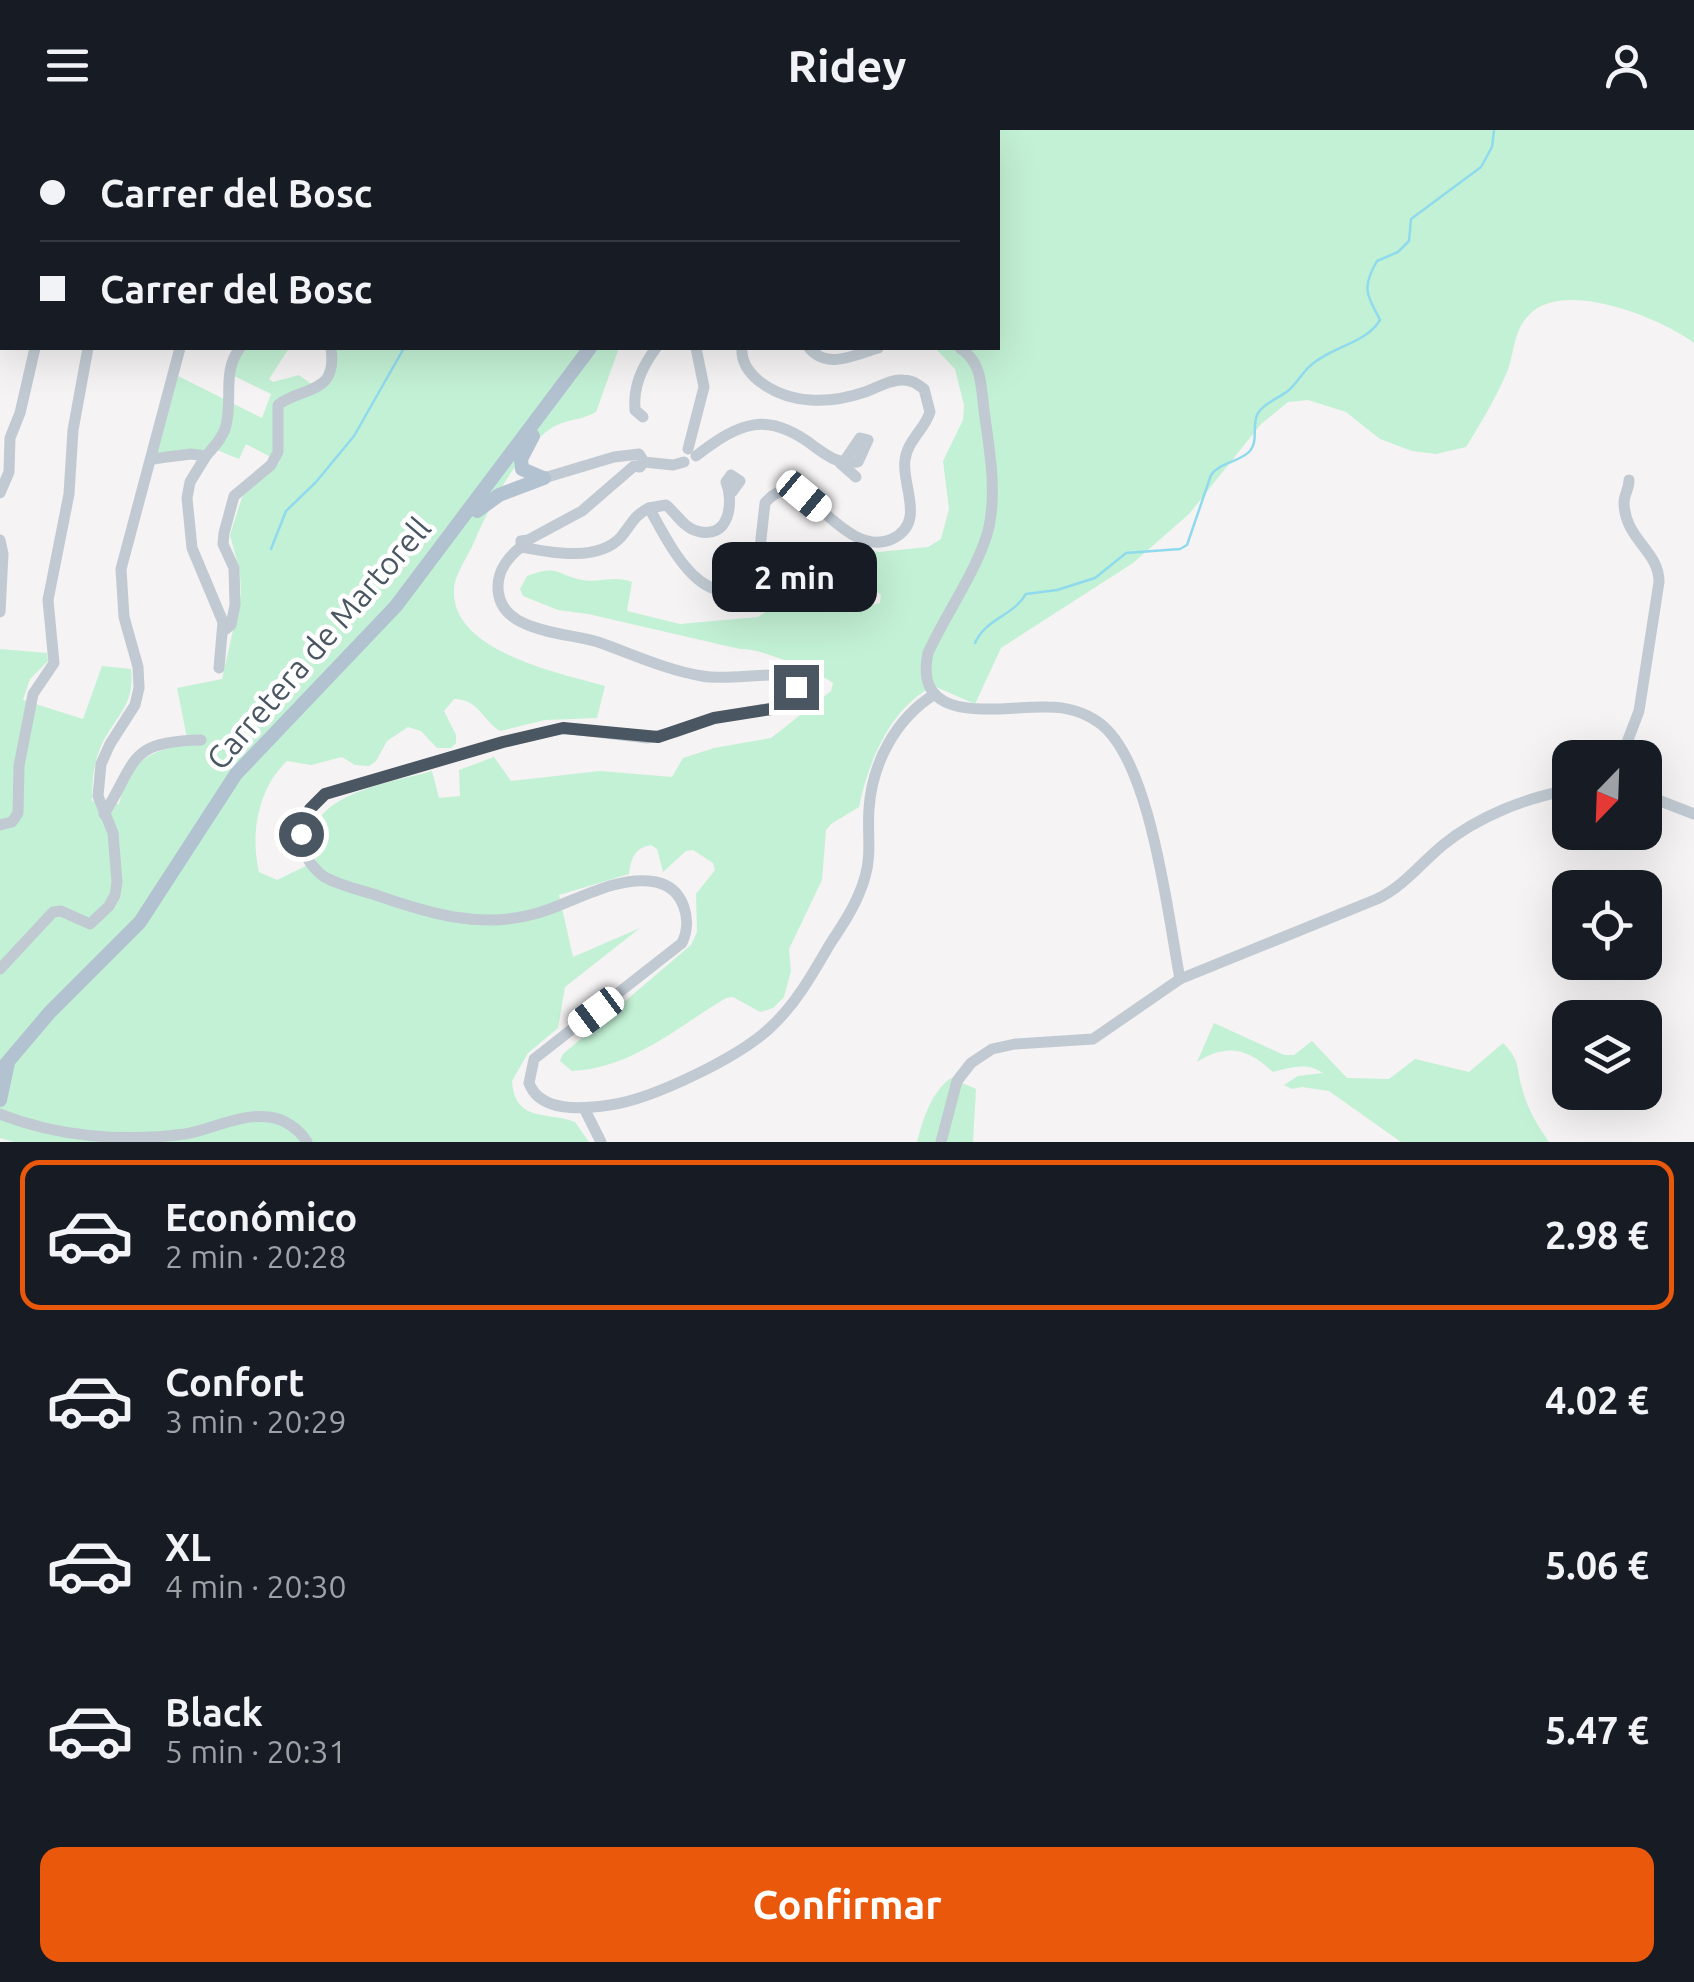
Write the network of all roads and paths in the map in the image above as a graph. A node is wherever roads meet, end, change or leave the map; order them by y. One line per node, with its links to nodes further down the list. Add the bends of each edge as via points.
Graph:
1 (35, 350): 28 (street)
2 (88, 350): 46 (street, via 48,600 54,663 32,694 18,813)
3 (179, 350): 19 (street)
4 (239, 350): 17 (street, via 230,368 225,429)
5 (331, 350): 37 (street, via 320,386 278,406 275,459 234,496 223,539 233,562 235,605)
6 (590, 350): 16 (main road, Carretera de Martorell)
7 (591, 350): 15 (main road)
8 (655, 350): 14 (street, via 635,390 635,410)
9 (696, 350): 18 (street, via 704,388)
10 (742, 350): 33 (street, via 749,372 784,394 835,400 903,380 924,390 930,407 904,460 912,505 902,532 887,540 854,538 797,492 782,491 765,503 757,560)
11 (811, 350): 12 (street, via 831,360)
12 (870, 350)
13 (962, 350): 39 (street, via 978,368 991,516 928,653 925,669)
14 (643, 417)
15 (533, 436): 21 (main road); 24 (main road, via 521,460)
16 (512, 449): 21 (main road); 26 (main road, Carretera de Martorell)
17 (206, 456): 19 (street); 37 (street, via 188,484 192,548 222,614)
18 (689, 456): 20 (street, via 673,466); 22 (street, via 723,434 768,422 800,436)
19 (151, 460): 44 (street, via 120,582 138,694 101,764)
20 (636, 462): 23 (street, via 614,457); 32 (street, via 582,511)
21 (506, 470): 24 (main road); 26 (main road); 30 (main road)
22 (856, 477)
23 (544, 478): 24 (main road)
24 (522, 479): 30 (main road)
25 (1629, 480): 41 (street, via 1625,511 1635,540 1656,564 1659,582 1639,711)
26 (487, 484): 35 (main road, Carretera de Martorell)
27 (732, 492): 29 (street, via 729,516 710,532 691,529 666,504)
28 (0, 493)
29 (649, 508): 32 (street, via 605,548 557,554); 33 (street, via 692,576 720,589)
30 (477, 511): 35 (main road)
31 (0, 540): 36 (street)
32 (526, 545): 52 (street, via 509,558 498,590 518,621 705,676 787,676 795,693 778,709 714,718 676,732 647,738 563,728 341,788 325,794 306,815 302,847 322,876 437,915 509,919 644,882 676,893 688,920 682,943 532,1062 529,1083 538,1098)
33 (743, 587): 34 (street, via 753,592 773,584 800,559 831,588 863,602 868,595)
34 (860, 589)
35 (396, 606): 49 (main road, Carretera de Martorell, via 253,752 140,922)
36 (0, 612)
37 (223, 631): 38 (street)
38 (219, 668)
39 (935, 694): 48 (street, via 967,710 1064,708 1111,732 1149,820); 52 (street, via 913,710 884,751 869,806 862,888 793,1003 769,1030 678,1084)
40 (202, 740): 44 (street, via 167,742 141,754 125,770)
41 (1628, 740)
42 (1552, 795): 48 (street, via 1462,832 1388,893)
43 (1662, 803): 45 (street)
44 (104, 814): 47 (street, via 117,859 109,906 90,924 53,912)
45 (1694, 814)
46 (0, 826)
47 (0, 969)
48 (1180, 979): 57 (street, via 1093,1039 1003,1046 978,1058 956,1082)
49 (4, 1067): 50 (main road, Carretera de Martorell)
50 (0, 1090): 51 (main road, Carretera de Martorell)
51 (0, 1099): 54 (street)
52 (584, 1108): 56 (street)
53 (0, 1114): 54 (street)
54 (26, 1123): 55 (street, via 98,1138 146,1139 266,1116 292,1126)
55 (307, 1142)
56 (600, 1142)
57 (940, 1142)

